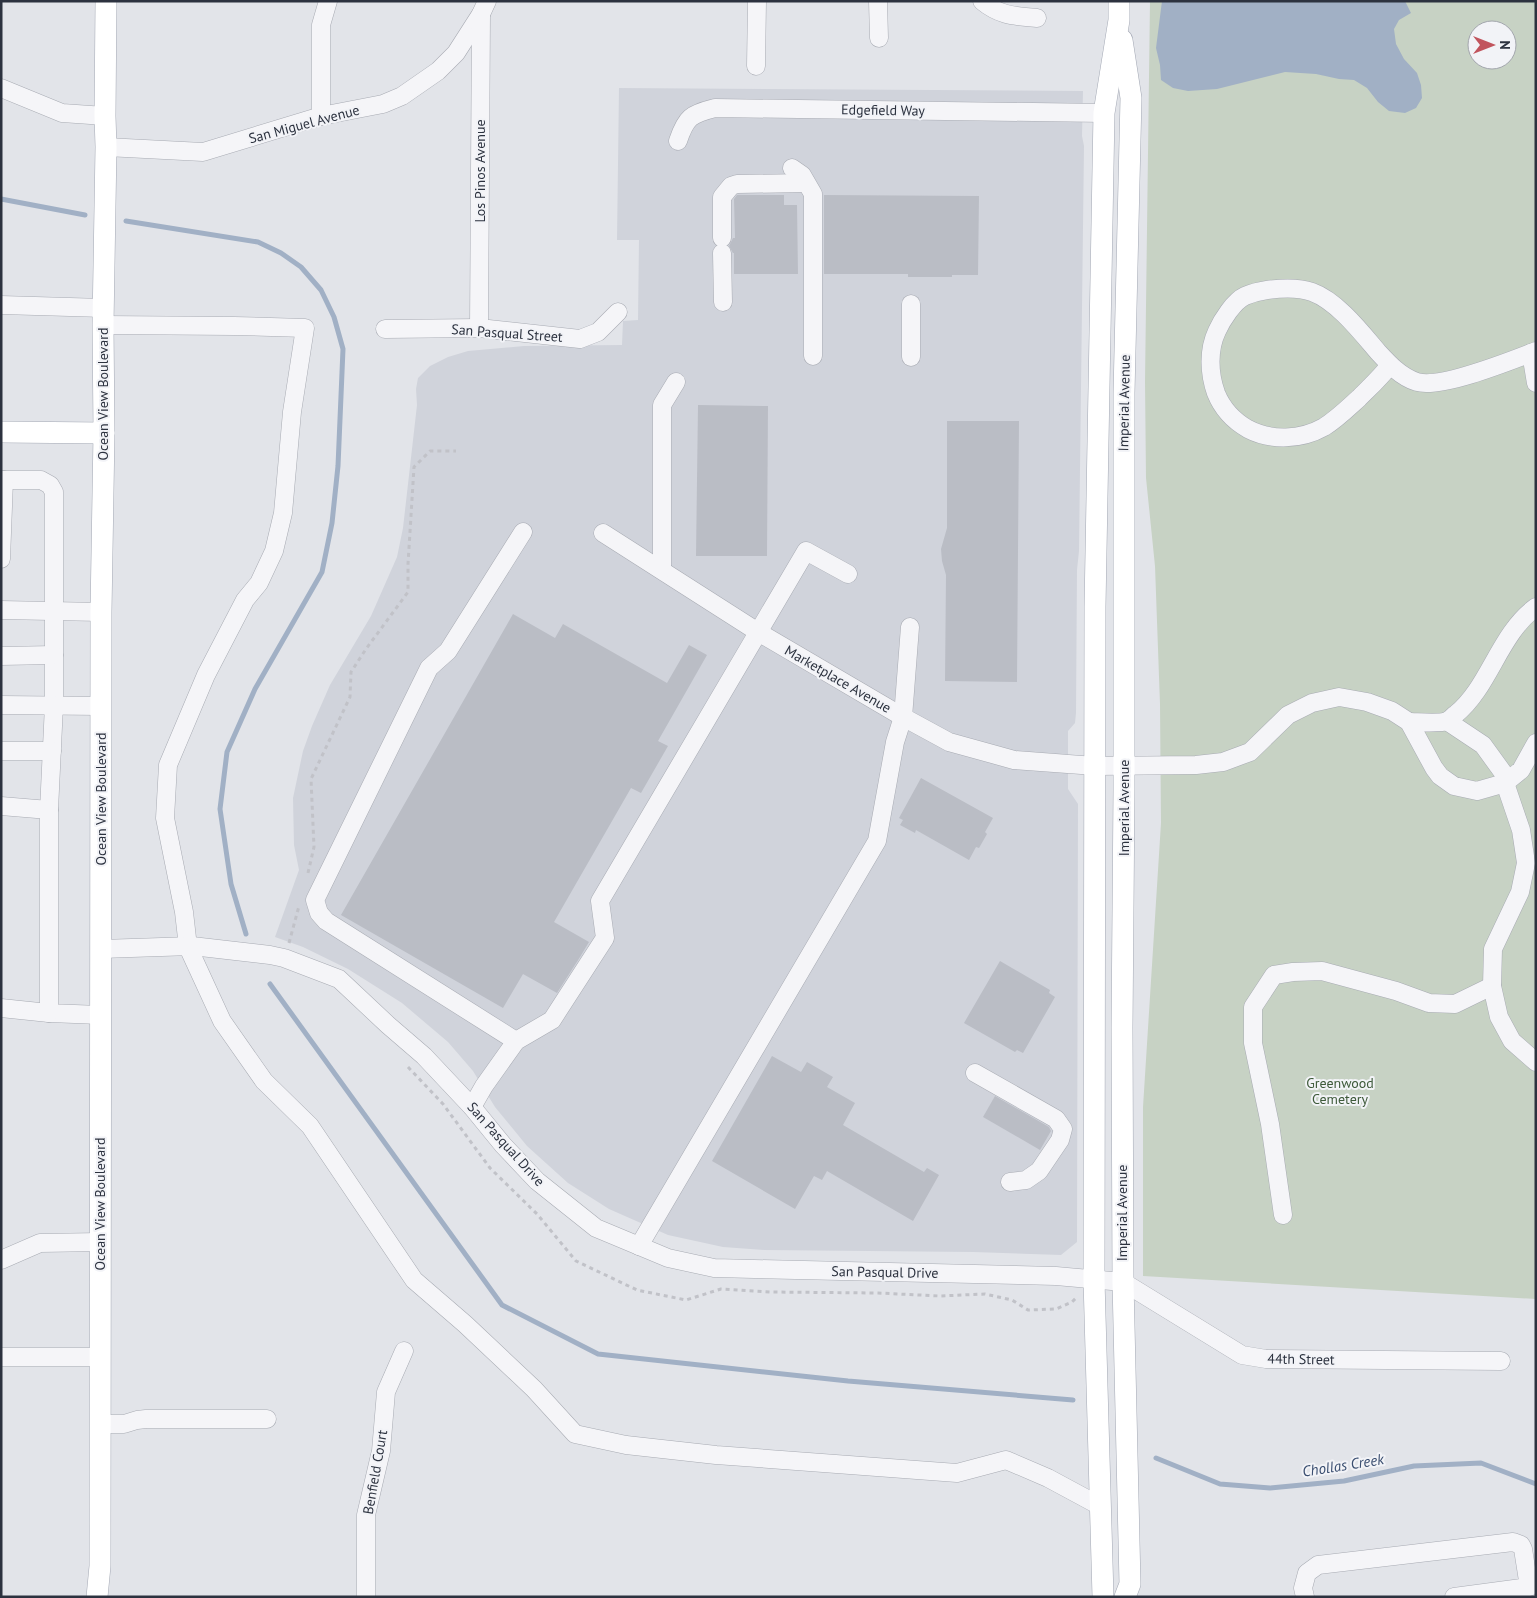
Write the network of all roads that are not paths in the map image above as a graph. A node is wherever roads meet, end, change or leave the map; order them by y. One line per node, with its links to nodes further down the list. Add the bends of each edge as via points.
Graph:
1 (106, 1): 13 (main road, Ocean View Boulevard)
2 (328, 1): 14 (street, via 321,24)
3 (757, 1): 10 (street)
4 (878, 1): 9 (street)
5 (982, 1): 8 (street, via 1011,16)
6 (484, 7): 14 (street, San Miguel Avenue, via 456,53 438,71 402,96 383,104); 25 (street, Los Pinos Avenue)
7 (1119, 11): 12 (main road, Imperial Avenue); 19 (main road, Imperial Avenue, via 1131,98)
8 (1038, 18)
9 (879, 38)
10 (756, 66)
11 (1, 88): 13 (street, via 62,113)
12 (1104, 113): 15 (street, Edgefield Way, via 715,108 695,113 683,125); 19 (main road, via 1112,115 1116,121 1118,214); 58 (main road, Imperial Avenue)
13 (105, 116): 16 (main road, Ocean View Boulevard)
14 (321, 116): 16 (street, San Miguel Avenue, via 203,152)
15 (678, 140)
16 (106, 147): 24 (main road, Ocean View Boulevard)
17 (792, 168): 18 (street, via 802,175)
18 (806, 183): 20 (street, via 737,184 722,197); 28 (street, via 813,194)
19 (1127, 239): 59 (main road, Imperial Avenue)
20 (723, 302)
21 (911, 304): 29 (street)
22 (1, 305): 24 (street)
23 (618, 312): 25 (street, San Pasqual Street, via 598,332 580,339)
24 (103, 316): 34 (main road, Ocean View Boulevard); 63 (street, via 305,328 292,412 283,513 274,551 206,675 168,765 165,818)
25 (479, 328): 26 (street, San Pasqual Street)
26 (385, 329)
27 (1533, 352): 30 (street, via 1458,379 1426,384 1408,378); 32 (street)
28 (813, 356)
29 (911, 357)
30 (1390, 365): 30 (street, via 1342,311 1312,292 1279,288 1244,296 1229,312 1214,336 1210,371 1220,401 1239,424 1269,437 1287,438 1324,427)
31 (676, 382): 39 (street, via 662,404)
32 (1536, 383)
33 (1, 432): 34 (main road)
34 (104, 433): 44 (main road, Ocean View Boulevard)
35 (2, 480): 38 (street); 43 (street, via 40,480 50,485 54,492)
36 (523, 532): 69 (street, via 448,651 429,668 315,900 319,914 326,922)
37 (603, 533): 39 (street, Marketplace Avenue)
38 (1, 559)
39 (662, 570): 46 (street, Marketplace Avenue)
40 (848, 574): 46 (street, via 806,551)
41 (1536, 608): 53 (street, via 1526,615 1501,649 1464,707)
42 (1, 610): 43 (street)
43 (54, 611): 44 (street); 47 (street)
44 (101, 612): 51 (main road, Ocean View Boulevard)
45 (910, 627): 52 (street)
46 (758, 632): 52 (street, Marketplace Avenue); 69 (street, via 600,901 605,938 552,1020)
47 (54, 655): 48 (street); 50 (street)
48 (1, 656)
49 (1, 705): 50 (street)
50 (54, 705): 51 (street); 56 (street)
51 (101, 706): 64 (main road, Ocean View Boulevard)
52 (903, 717): 58 (street, Marketplace Avenue, via 948,742 1014,760); 76 (street, via 895,742 877,841)
53 (1447, 721): 54 (street); 60 (street, via 1483,745 1504,774)
54 (1409, 722): 59 (street, Marketplace Avenue, via 1392,711 1367,702 1339,697 1312,703 1288,715 1250,752 1224,762); 60 (street, via 1434,768 1454,786 1478,791)
55 (1536, 743): 60 (street, via 1521,770)
56 (52, 750): 57 (street); 62 (street)
57 (1, 751)
58 (1095, 766): 59 (street, Marketplace Avenue); 78 (main road, Imperial Avenue)
59 (1124, 766): 79 (main road, Imperial Avenue)
60 (1505, 783): 65 (street, via 1521,830 1526,864 1520,892 1493,949)
61 (1, 806): 62 (street)
62 (49, 810): 67 (street)
63 (188, 947): 64 (street, San Pasqual Drive); 72 (street, San Pasqual Drive, via 270,955 338,978 424,1056); 86 (street, via 222,1021 264,1081 310,1126 414,1280 534,1389 575,1434 626,1445 716,1455 957,1473 1006,1460)
64 (101, 949): 68 (main road, Ocean View Boulevard)
65 (1492, 986): 70 (street, via 1499,1017 1512,1040); 74 (street, via 1455,1004 1429,1004 1322,971 1274,975 1253,1006 1253,1043 1270,1124)
66 (1, 1008): 67 (street)
67 (49, 1013): 68 (street)
68 (100, 1015): 75 (main road, Ocean View Boulevard)
69 (516, 1040): 72 (street)
70 (1536, 1062)
71 (975, 1073): 73 (street, via 1056,1118 1063,1129 1060,1140 1039,1171 1026,1180)
72 (472, 1106): 76 (street, San Pasqual Drive, via 537,1181 596,1228)
73 (1010, 1182)
74 (1283, 1215)
75 (100, 1242): 77 (street, via 40,1243); 82 (main road, Ocean View Boulevard)
76 (639, 1246): 78 (street, San Pasqual Drive, via 668,1258 714,1268 1056,1276)
77 (1, 1260)
78 (1094, 1280): 79 (street, San Pasqual Drive); 86 (main road, Imperial Avenue)
79 (1122, 1282): 83 (street, 44th Street, via 1242,1355 1266,1359); 90 (main road, Imperial Avenue, via 1130,1584)
80 (404, 1351): 88 (street, Benfield Court, via 386,1392 382,1451 366,1516)
81 (1, 1357): 82 (street)
82 (100, 1357): 85 (main road, Ocean View Boulevard)
83 (1501, 1361)
84 (267, 1419): 85 (street, via 146,1419 124,1424)
85 (100, 1424): 87 (main road, Ocean View Boulevard)
86 (1100, 1506): 89 (main road, Imperial Avenue)
87 (97, 1597)
88 (366, 1597)
89 (1103, 1597)
90 (1125, 1597)
91 (1305, 1597): 92 (street, via 1307,1572 1318,1565 1513,1542 1521,1545 1529,1587)
92 (1454, 1597)

